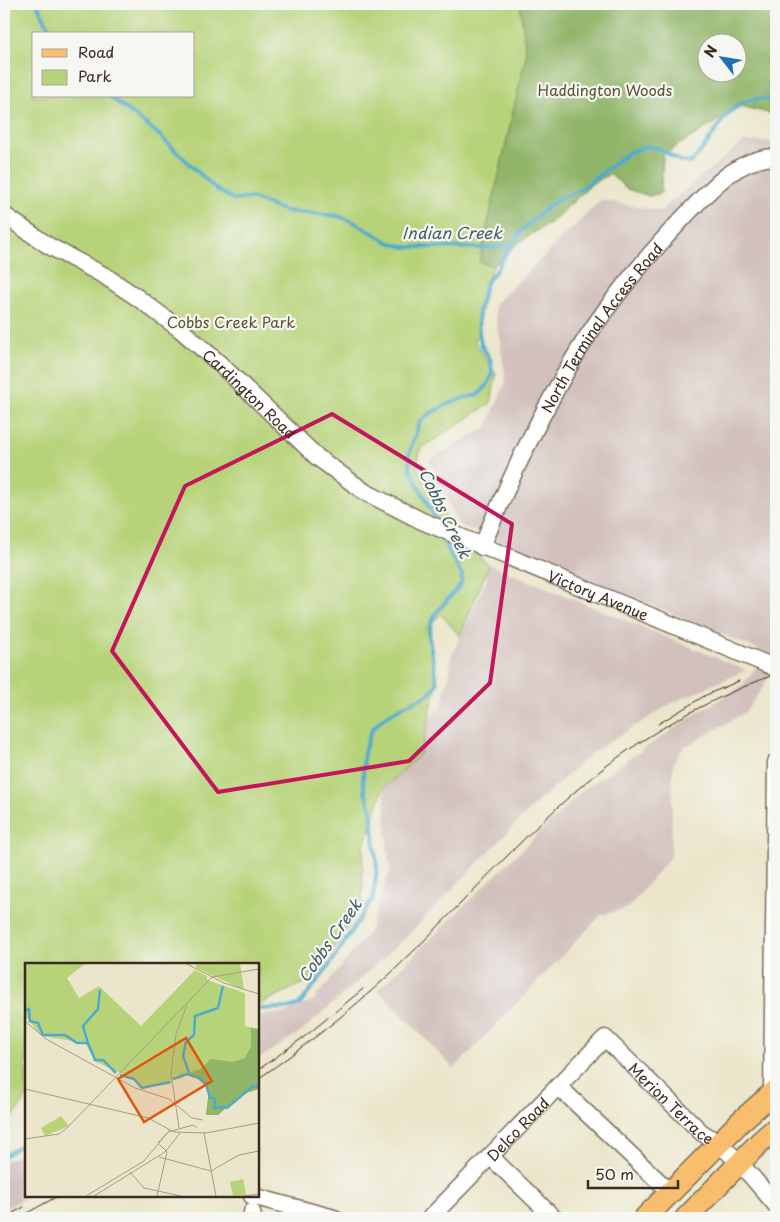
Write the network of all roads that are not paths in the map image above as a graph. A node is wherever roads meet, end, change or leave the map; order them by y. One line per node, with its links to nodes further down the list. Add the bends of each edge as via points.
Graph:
1 (776, 158): 4 (street, North Terminal Access Road, via 746,163 714,186 656,248 609,306 547,406)
2 (4, 215): 3 (street, Cardington Road, via 49,246 138,298 220,364 331,469 365,492)
3 (422, 521): 4 (street, Victory Avenue)
4 (475, 544): 5 (street, Victory Avenue, bridge)
5 (776, 668)
6 (776, 762): 9 (street)
7 (605, 1038): 8 (street, Delco Road); 11 (street, Merion Terrace, via 702,1132)
8 (558, 1086): 12 (street, Delco Road); 14 (street)
9 (774, 1091): 11 (main road)
10 (776, 1128): 13 (main road)
11 (718, 1143): 13 (street, Merion Terrace); 14 (main road)
12 (490, 1156): 18 (street, Delco Road); 19 (street)
13 (740, 1163): 16 (street, Merion Terrace); 21 (main road)
14 (670, 1192): 20 (main road)
15 (256, 1197): 17 (street)
16 (776, 1205)
17 (334, 1218)
18 (430, 1218)
19 (554, 1218)
20 (645, 1218)
21 (686, 1218)

